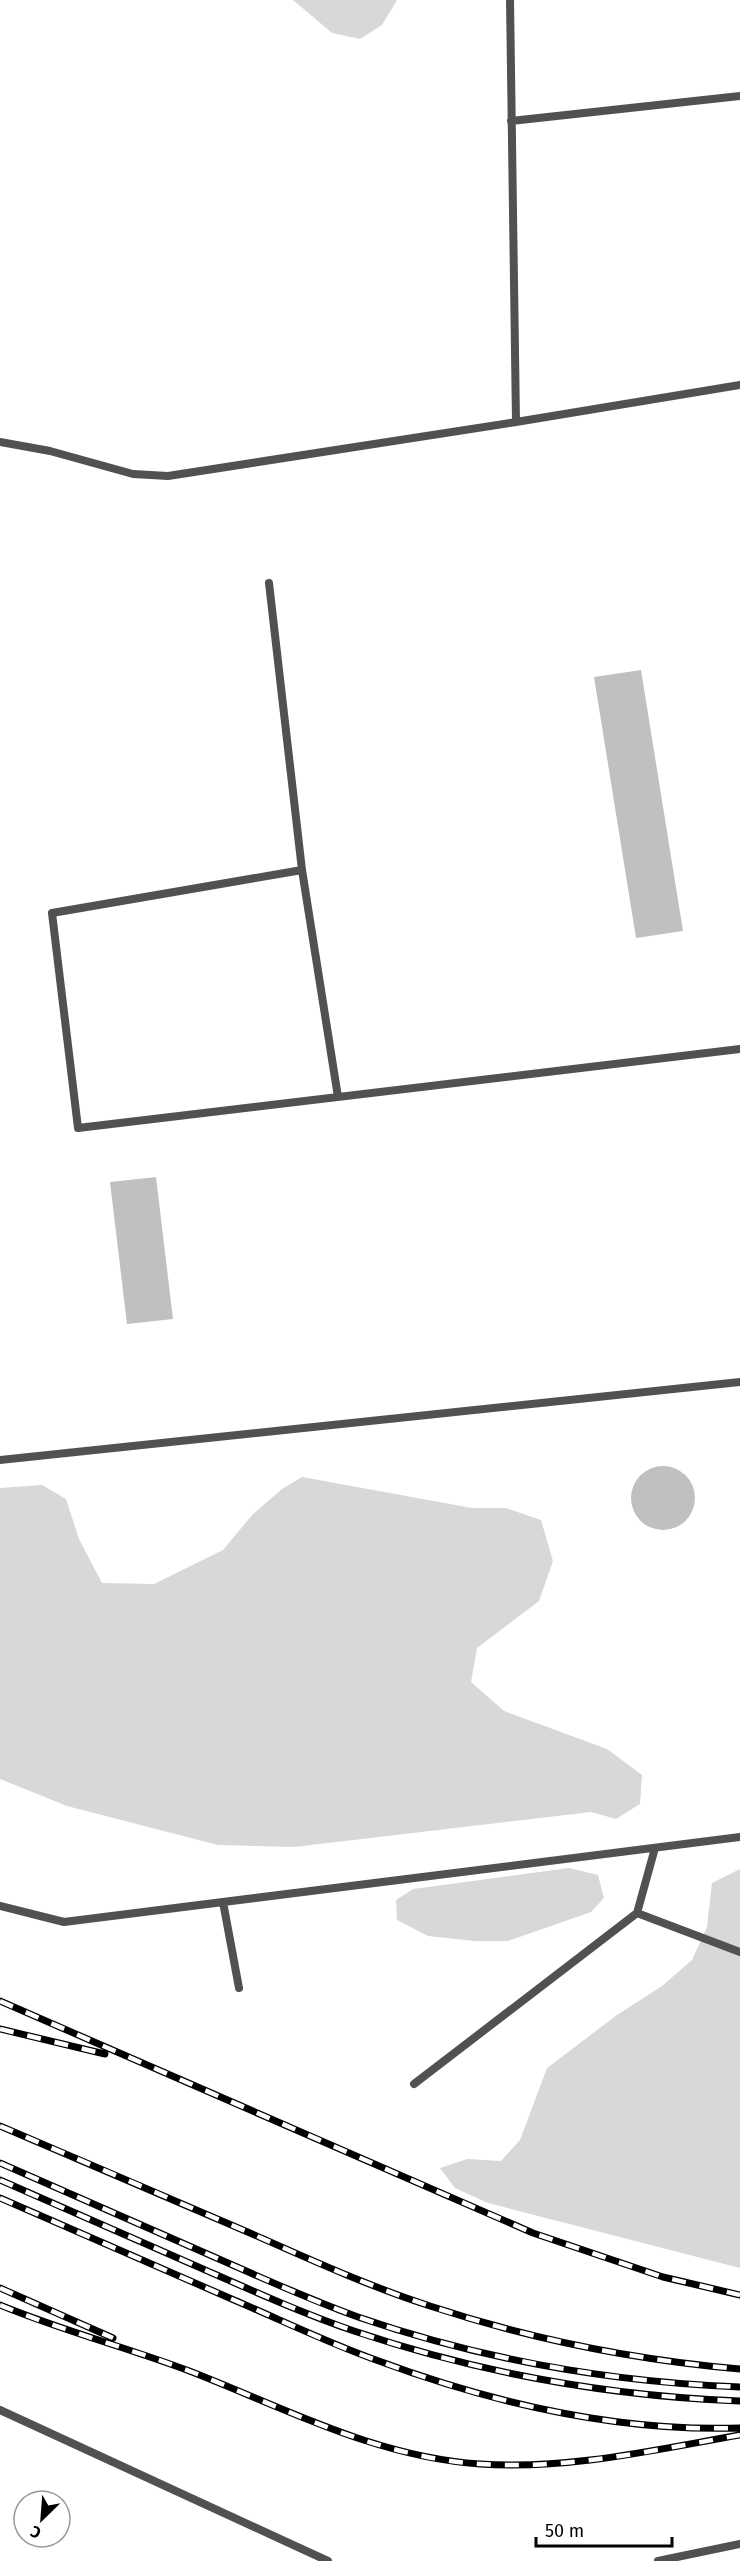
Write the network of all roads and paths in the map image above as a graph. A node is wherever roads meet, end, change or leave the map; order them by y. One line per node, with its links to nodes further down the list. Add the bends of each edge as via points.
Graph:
1 (510, 0): 3 (lane)
2 (740, 96): 3 (lane)
3 (511, 121): 5 (lane)
4 (740, 385): 5 (lane)
5 (516, 423): 6 (lane, via 168,476 133,474 51,451)
6 (0, 442)
7 (269, 584): 8 (lane)
8 (302, 870): 10 (lane); 10 (lane, via 52,913 78,1128)
9 (740, 1048): 10 (lane)
10 (338, 1097)
11 (740, 1382): 12 (lane)
12 (0, 1460)
13 (740, 1837): 14 (lane)
14 (655, 1848): 15 (lane); 17 (lane)
15 (223, 1902): 16 (lane, via 64,1922); 19 (lane)
16 (0, 1906)
17 (637, 1913): 18 (lane); 20 (lane)
18 (740, 1952)
19 (239, 1988)
20 (414, 2084)
21 (0, 2410): 23 (lane)
22 (740, 2544): 24 (lane)
23 (328, 2561)
24 (657, 2561)

